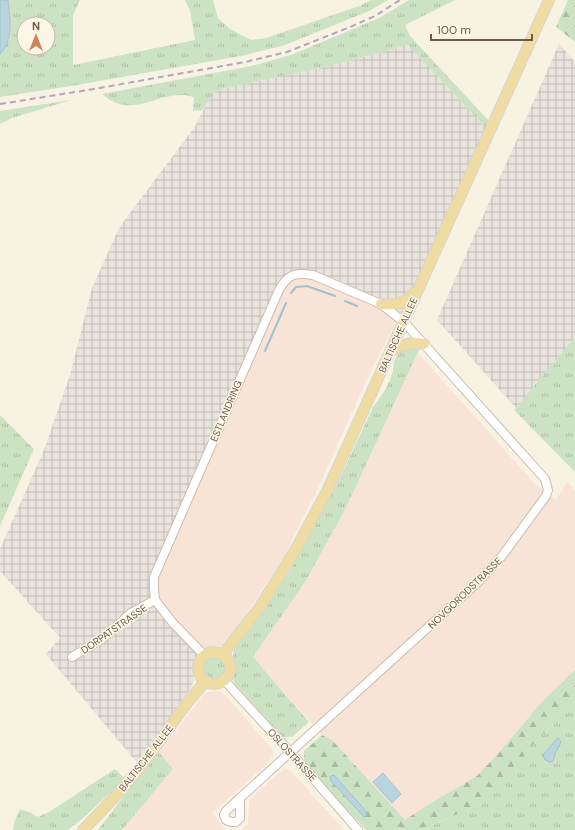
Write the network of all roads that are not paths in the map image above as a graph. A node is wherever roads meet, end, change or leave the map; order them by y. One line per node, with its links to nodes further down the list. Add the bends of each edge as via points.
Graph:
1 (549, 0): 2 (main road, BALTISCHE ALLEE)
2 (419, 288): 3 (main road, via 407,301); 4 (main road, BALTISCHE ALLEE)
3 (381, 304): 4 (street, ESTLANDRING); 7 (street, ESTLANDRING, via 313,275 302,273 285,280 154,577)
4 (404, 322): 5 (street, NOVGORODSTRASSE); 6 (main road, BALTISCHE ALLEE)
5 (424, 344): 6 (main road, via 408,343); 13 (street, NOVGORODSTRASSE, via 545,478 548,490 517,538 478,582)
6 (391, 351): 9 (main road, BALTISCHE ALLEE, via 328,489 297,547 260,607)
7 (155, 600): 8 (street); 10 (street, DORPATSTRASSE, via 132,613)
8 (204, 655): 9 (main road, via 215,652); 12 (main road, via 199,660 198,670)
9 (224, 656): 11 (main road, via 230,669)
10 (72, 658)
11 (224, 680): 12 (main road, via 214,684); 13 (street, OSLOSTRASSE)
12 (205, 682): 15 (main road, BALTISCHE ALLEE, via 140,768)
13 (290, 752): 14 (street, NOVGORODSTRASSE); 16 (street, OSLOSTRASSE)
14 (240, 798)
15 (83, 830)
16 (358, 830)

